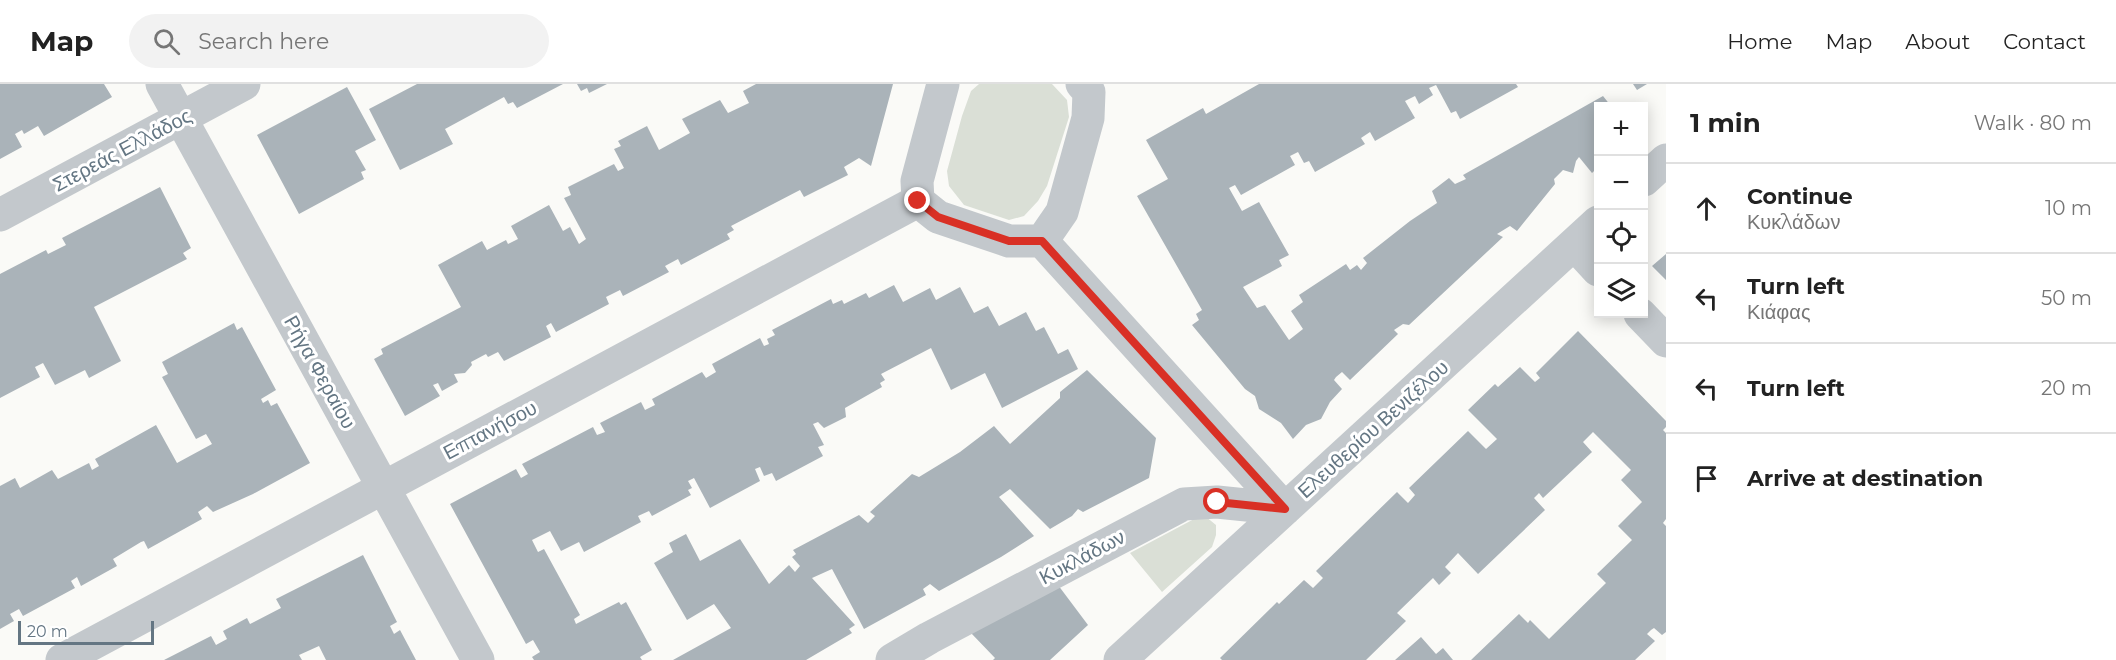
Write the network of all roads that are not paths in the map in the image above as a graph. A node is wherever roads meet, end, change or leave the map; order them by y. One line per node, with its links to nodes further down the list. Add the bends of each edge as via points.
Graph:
1 (162, 84): 5 (street, Ρήγα Φεραίου)
2 (244, 84): 5 (street, Στερεάς Ελλάδος)
3 (943, 84): 8 (street, via 917,181)
4 (1092, 87): 11 (street, via 1088,118 1062,212)
5 (181, 118): 9 (street, Στερεάς Ελλάδος); 16 (street, Ρήγα Φεραίου)
6 (1666, 160): 7 (street)
7 (1648, 176)
8 (918, 201): 11 (street, via 938,217 1009,241); 16 (street, Επτανήσου)
9 (0, 215)
10 (1594, 226): 12 (street, Ελευθερίου Βενιζέλου)
11 (1042, 241): 17 (street)
12 (1574, 244): 13 (street); 17 (street, Ελευθερίου Βενιζέλου)
13 (1594, 265)
14 (1644, 318): 15 (street)
15 (1666, 341)
16 (383, 488): 18 (street, Επτανήσου); 19 (street, Ρήγα Φεραίου)
17 (1285, 509): 20 (street, Κυκλάδων, via 1217,502 1184,504); 21 (street, Ελευθερίου Βενιζέλου)
18 (62, 660)
19 (478, 660)
20 (892, 660)
21 (1120, 660)

